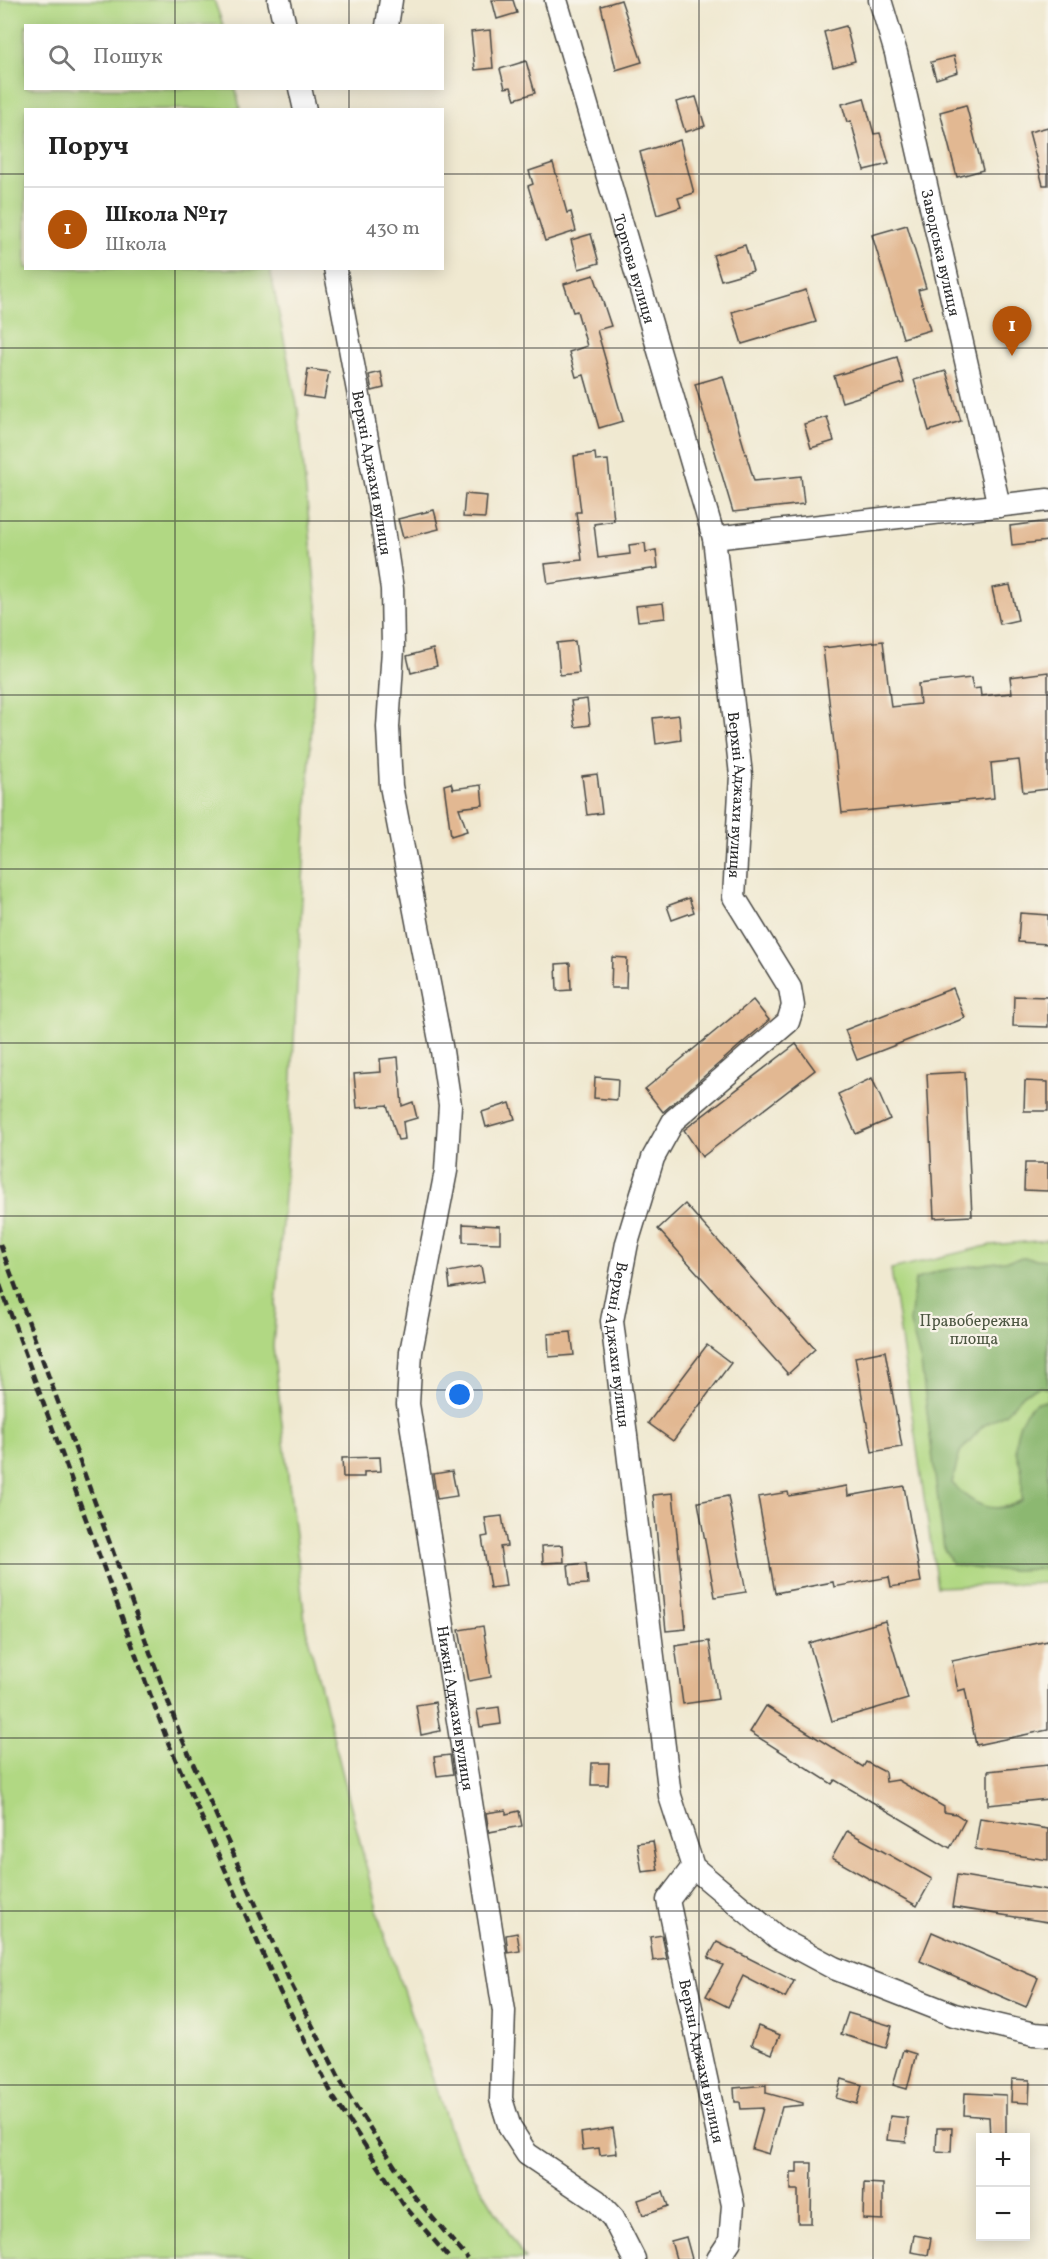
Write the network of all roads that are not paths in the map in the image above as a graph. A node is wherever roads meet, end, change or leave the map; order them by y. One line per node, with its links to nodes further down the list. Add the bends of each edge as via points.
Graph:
1 (279, 0): 5 (street)
2 (391, 0): 6 (street)
3 (556, 0): 10 (street, Торгова вулиця)
4 (880, 0): 9 (street, Заводська вулиця, via 896,53)
5 (285, 24)
6 (387, 24)
7 (335, 270): 11 (street, Верхні Аджахи вулиця, via 392,589 388,727 391,786)
8 (1048, 500): 9 (street)
9 (999, 506): 10 (street)
10 (714, 538): 12 (street, Верхні Аджахи вулиця, via 741,775 734,897 790,988 793,1006 788,1022 674,1120 663,1137 627,1243 612,1322 670,1796)
11 (450, 1105): 14 (street, Нижні Аджахи вулиця, via 446,1171 411,1352 408,1404 504,2012 501,2099 510,2128 527,2154 597,2201 613,2218)
12 (693, 1867): 13 (street, via 778,1938 834,1968 954,2015); 15 (street, Верхні Аджахи вулиця, via 668,1900 733,2205 730,2241)
13 (1048, 2035)
14 (634, 2259)
15 (718, 2259)

